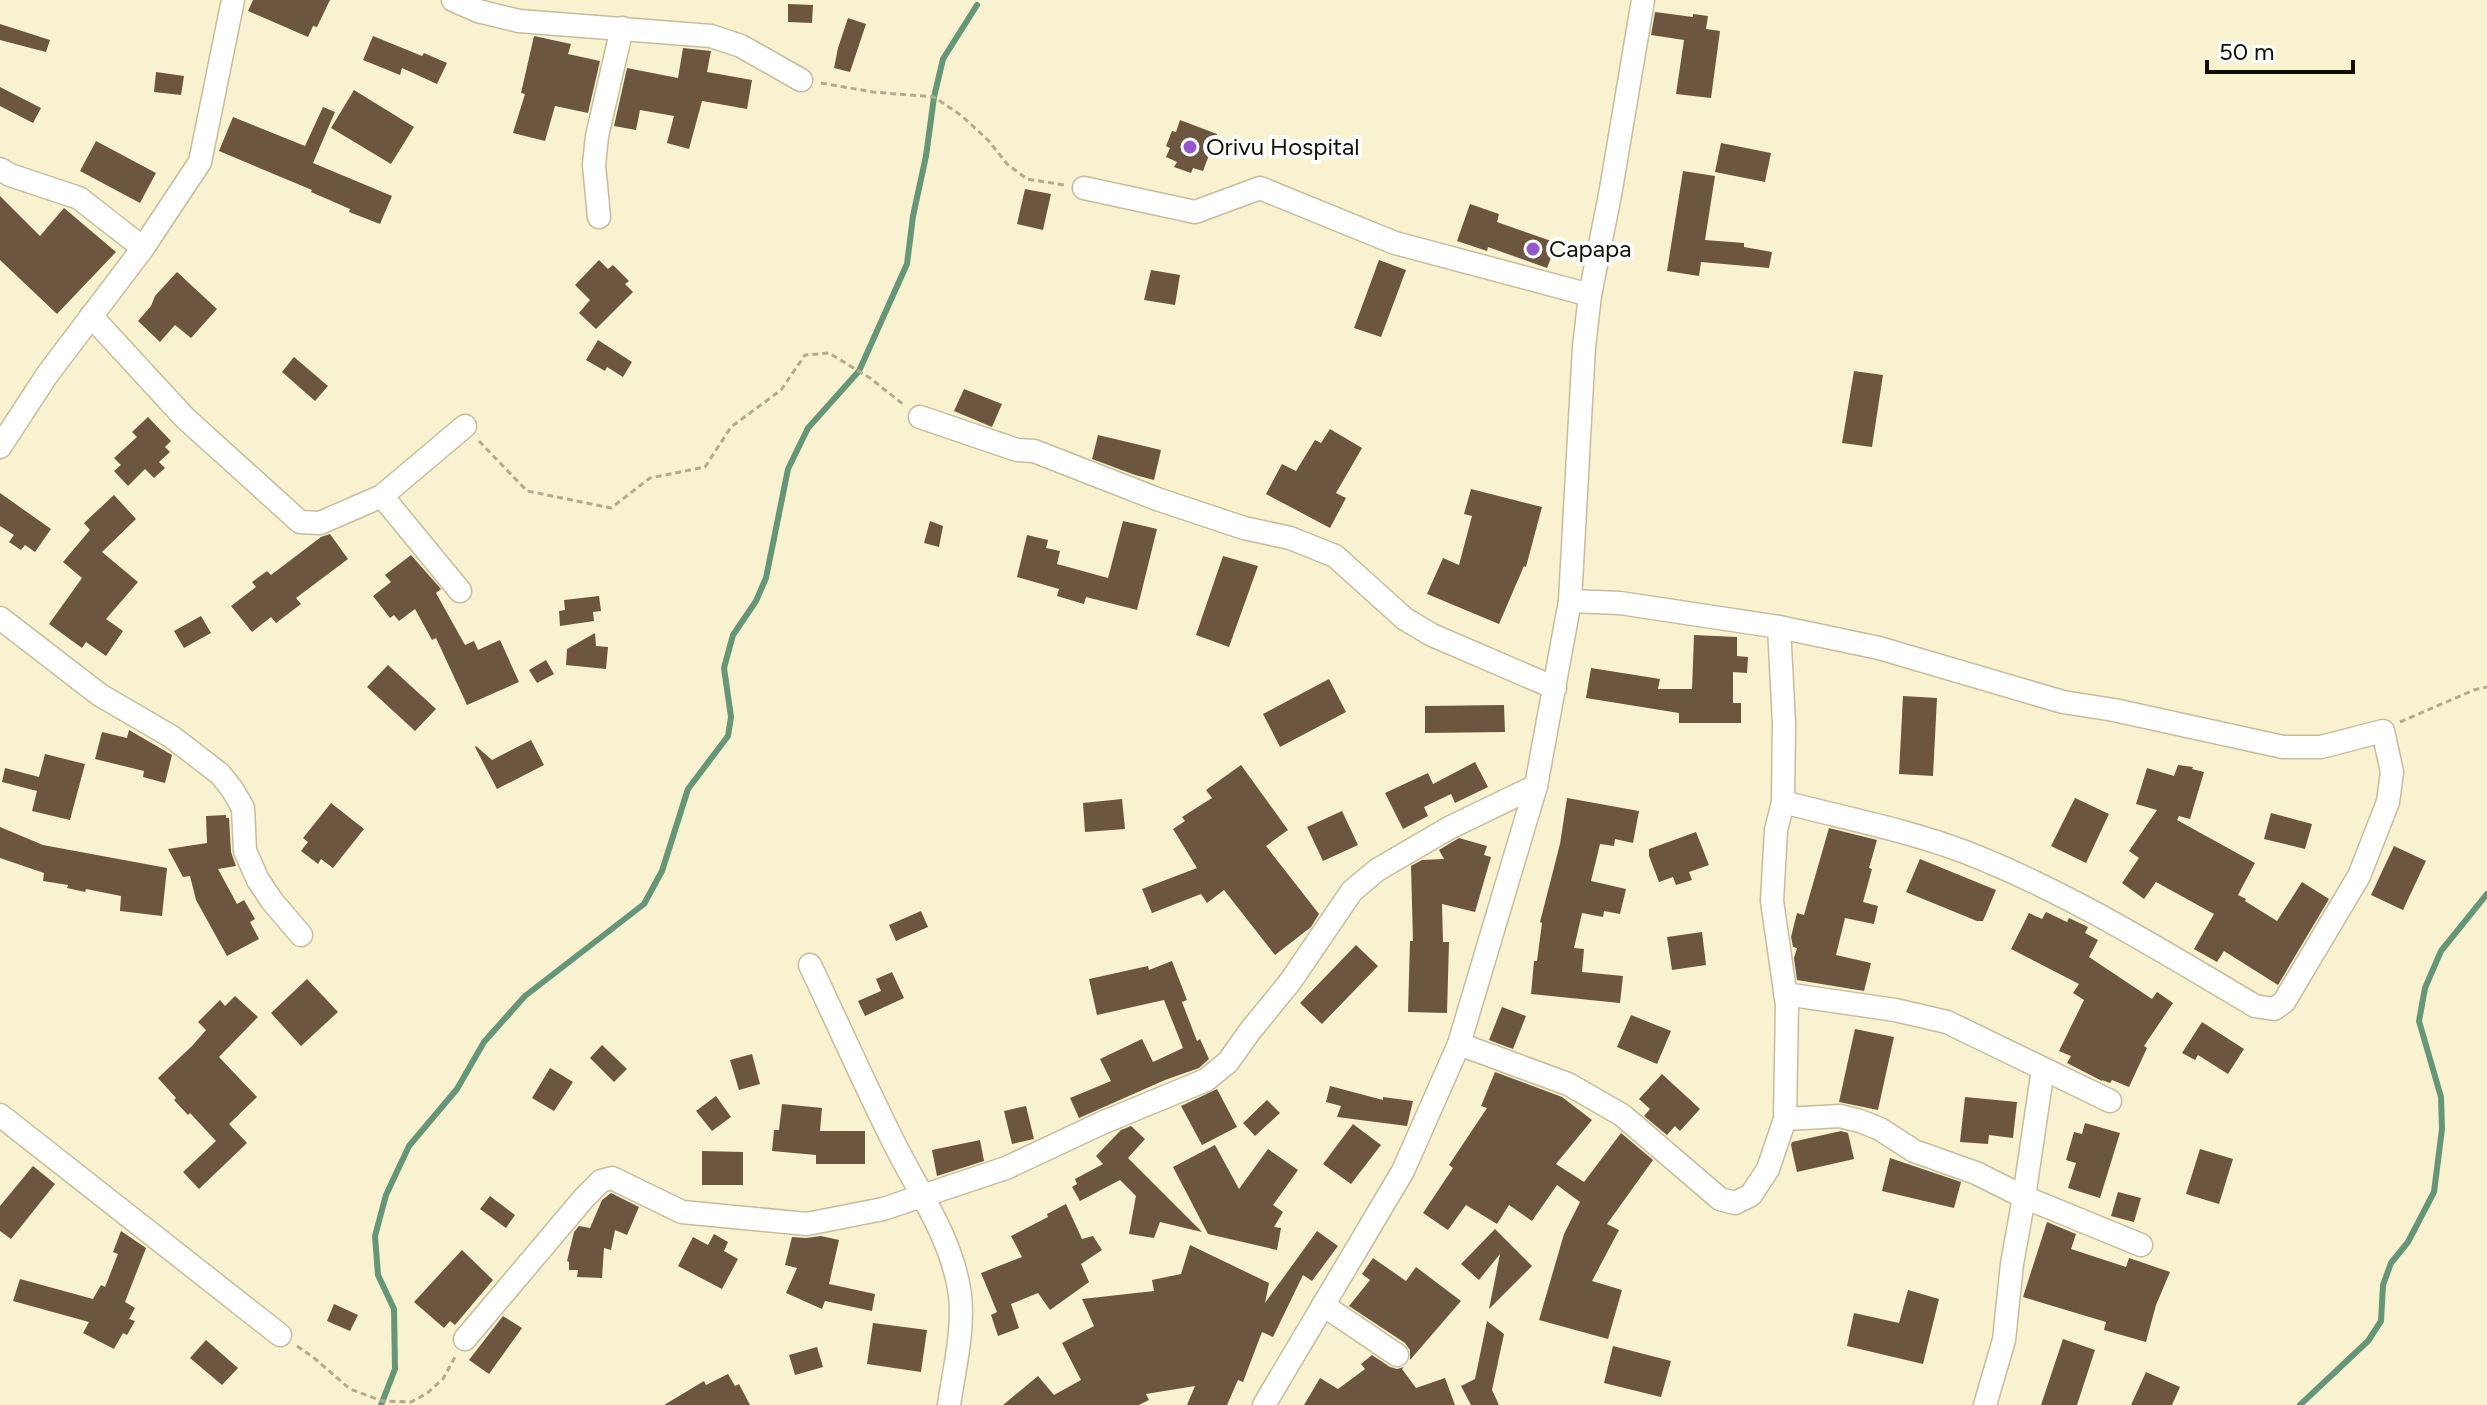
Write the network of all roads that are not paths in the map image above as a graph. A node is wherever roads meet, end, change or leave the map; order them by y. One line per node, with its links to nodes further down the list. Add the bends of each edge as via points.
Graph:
1 (233, 0): 9 (street, via 200,162)
2 (453, 0): 4 (street, via 519,21)
3 (1643, 0): 10 (street)
4 (622, 28): 5 (street, via 711,36 741,46); 8 (street, via 597,136)
5 (801, 80)
6 (0, 169): 9 (street, via 79,198)
7 (1084, 188): 10 (street, via 1195,212 1260,188 1395,243)
8 (599, 217)
9 (143, 248): 11 (street)
10 (1590, 295): 17 (street)
11 (91, 316): 14 (street); 15 (street, via 185,418 300,522 320,523)
12 (920, 417): 20 (street, via 1335,556 1405,619)
13 (465, 426): 15 (street)
14 (0, 447)
15 (382, 496): 16 (street)
16 (460, 591)
17 (1570, 601): 19 (street, via 1620,603); 20 (street)
18 (0, 618): 23 (street, via 100,695 172,737 220,774 243,808 245,851 258,880)
19 (1779, 627): 22 (street); 22 (street, via 1879,648 2063,702 2283,747 2321,747 2383,731 2392,772 2388,802 2359,876 2284,1002 2274,1009 2255,1006 2145,941 1966,853)
20 (1555, 688): 21 (street)
21 (1536, 786): 26 (street); 31 (street, via 1449,828 1352,891 1290,982 1228,1062 1206,1080 1006,1168)
22 (1783, 802): 25 (street, via 1772,901)
23 (301, 935)
24 (810, 965): 31 (street)
25 (1785, 994): 27 (street, via 1947,1022); 30 (street)
26 (1459, 1044): 30 (street, via 1541,1072 1595,1099 1622,1115 1720,1199 1735,1203 1751,1195 1768,1169); 34 (street, via 1403,1171)
27 (2043, 1069): 28 (street); 32 (street)
28 (2110, 1101)
29 (0, 1116): 35 (street)
30 (1785, 1119): 32 (street, via 1840,1116 1860,1121 1914,1151)
31 (923, 1196): 36 (street, via 807,1224 682,1212 612,1178 601,1181); 38 (street, via 947,1248 960,1295)
32 (2024, 1197): 33 (street); 40 (street, via 2004,1340)
33 (2141, 1245)
34 (1323, 1305): 37 (street); 39 (street)
35 (280, 1335)
36 (465, 1339)
37 (1397, 1355)
38 (949, 1405)
39 (1264, 1405)
40 (1985, 1405)

